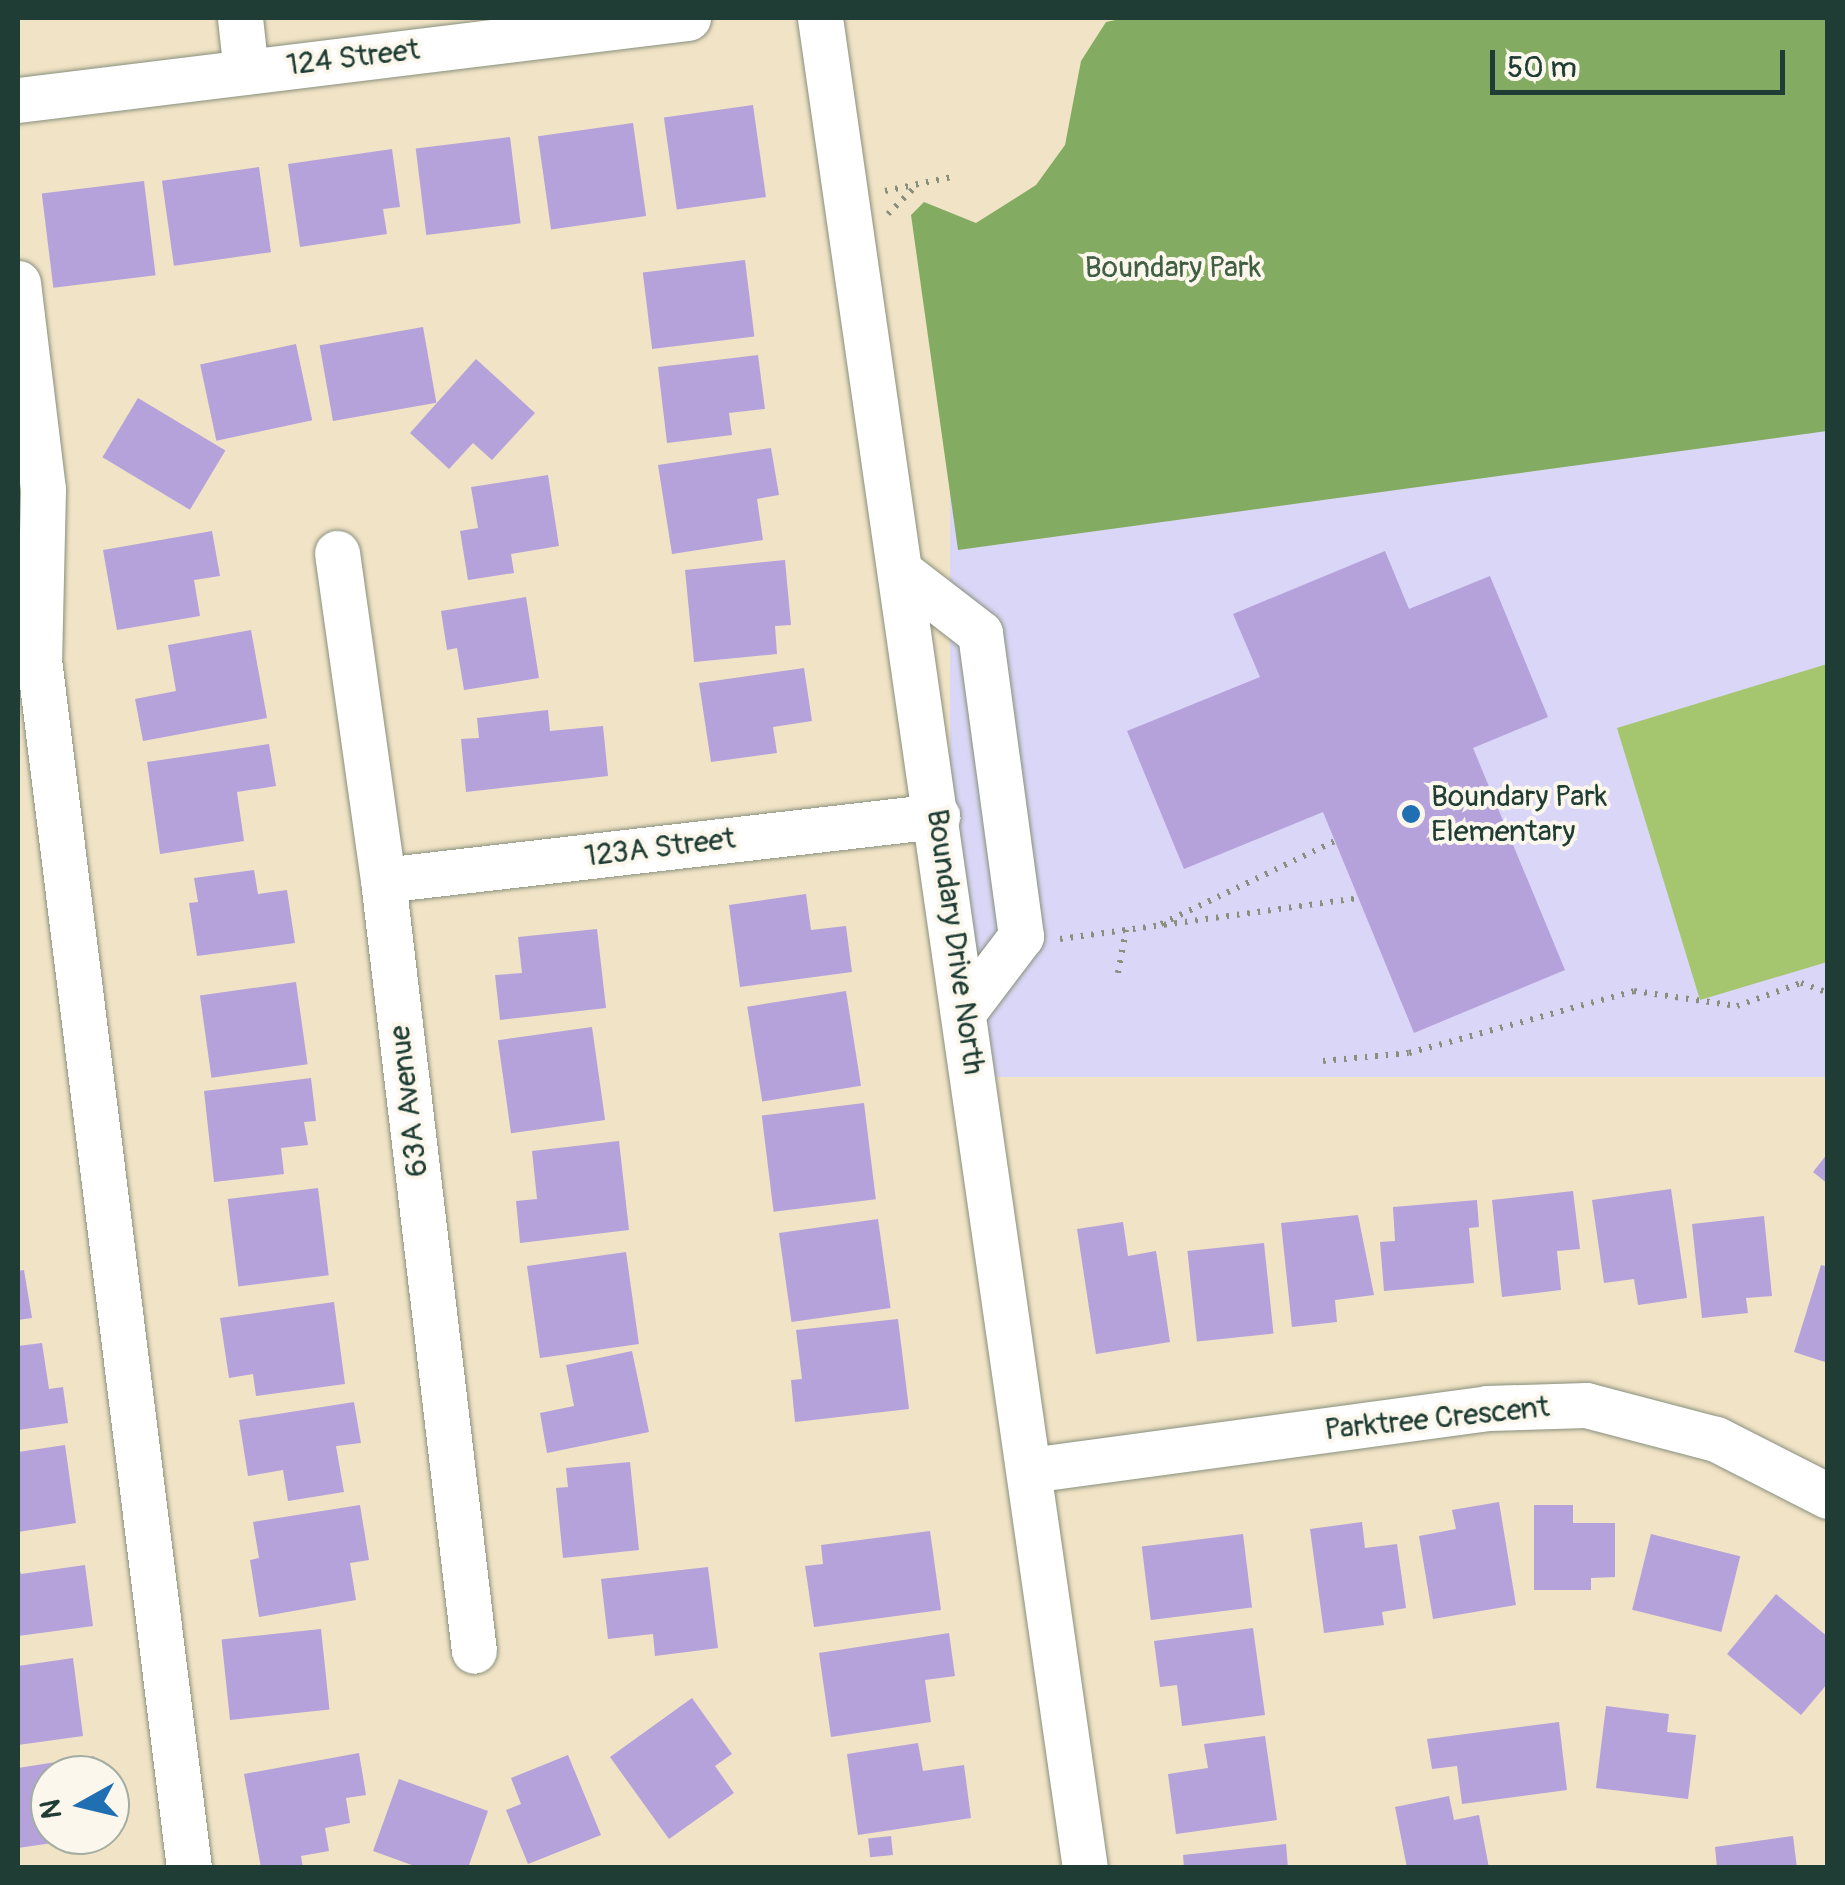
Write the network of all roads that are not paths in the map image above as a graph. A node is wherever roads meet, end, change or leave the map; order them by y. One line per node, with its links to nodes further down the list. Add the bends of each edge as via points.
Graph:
1 (240, 18): 4 (street)
2 (688, 18): 4 (street, 124 Street)
3 (820, 18): 8 (street, Boundary Drive North)
4 (246, 72): 5 (street, 124 Street)
5 (18, 100)
6 (18, 283): 15 (street, via 43,489 39,660)
7 (338, 553): 10 (street, 63A Avenue)
8 (901, 572): 9 (street, Boundary Drive North); 11 (street, via 980,633 1021,936)
9 (937, 816): 10 (street, 123A Street); 11 (street, Boundary Drive North)
10 (384, 880): 14 (street, 63A Avenue)
11 (964, 1011): 12 (street, Boundary Drive North)
12 (1030, 1470): 13 (street, Parktree Crescent, via 1487,1408 1586,1405 1716,1439); 16 (street, Boundary Drive North)
13 (1828, 1496)
14 (474, 1651)
15 (189, 1868)
16 (1085, 1868)

